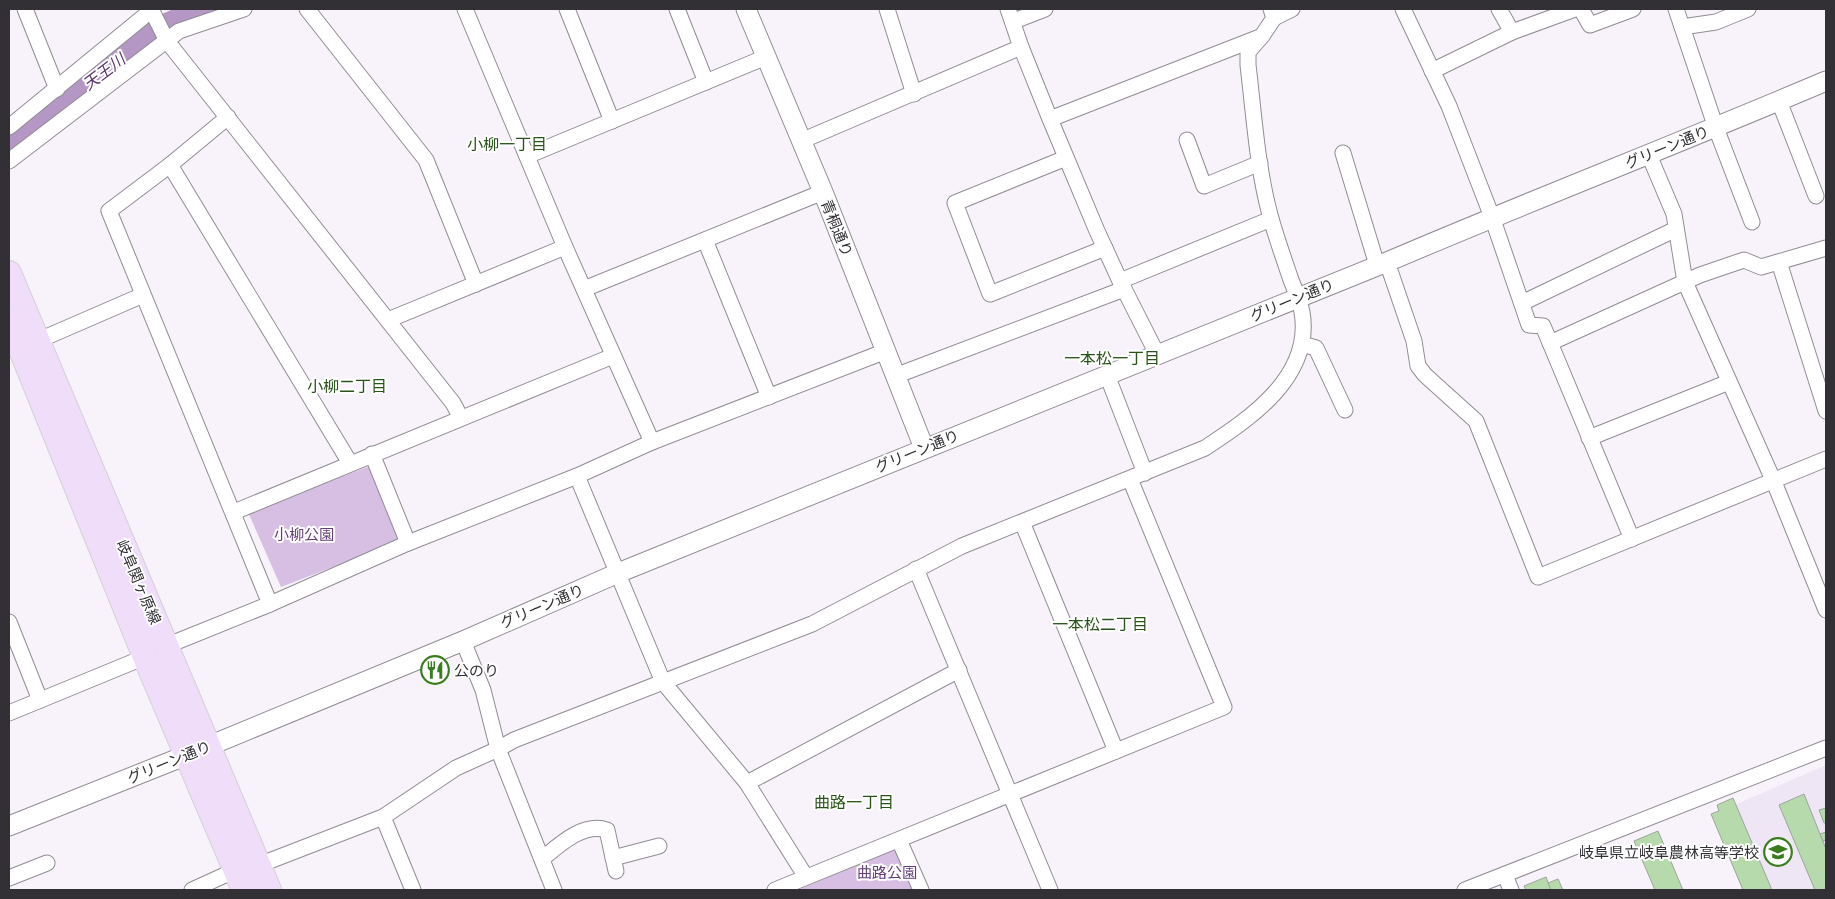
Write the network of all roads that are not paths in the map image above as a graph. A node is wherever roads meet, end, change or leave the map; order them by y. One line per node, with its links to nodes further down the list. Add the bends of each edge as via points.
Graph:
1 (25, 9): 30 (street)
2 (152, 9): 24 (street); 30 (street)
3 (244, 9): 24 (street, via 179,31)
4 (307, 9): 61 (street, via 426,160)
5 (465, 9): 42 (street)
6 (567, 9): 35 (street)
7 (677, 9): 29 (street)
8 (746, 9): 26 (street, 青桐通り)
9 (887, 9): 31 (street)
10 (1044, 9): 20 (street)
11 (1292, 9): 19 (street)
12 (1403, 9): 27 (street)
13 (1499, 9): 22 (street)
14 (1575, 9): 22 (street)
15 (1581, 9): 16 (street, via 1590,25)
16 (1633, 9)
17 (1676, 9): 21 (street)
18 (1748, 9): 21 (street, via 1716,22)
19 (1272, 13): 23 (street)
20 (1011, 15): 25 (street)
21 (1682, 27): 37 (street)
22 (1512, 32): 27 (street)
23 (1262, 36): 34 (street); 45 (street, via 1248,52)
24 (167, 41): 33 (street); 44 (street)
25 (1021, 47): 31 (street); 34 (street)
26 (766, 57): 29 (street); 39 (street, 青桐通り)
27 (1432, 71): 49 (street)
28 (1826, 81): 32 (street, グリーン通り)
29 (706, 82): 35 (street)
30 (57, 89): 36 (street)
31 (914, 94): 39 (street)
32 (1779, 101): 37 (street, グリーン通り); 48 (street)
33 (228, 118): 46 (street); 68 (street)
34 (1050, 119): 43 (street)
35 (612, 121): 42 (street)
36 (9, 127)
37 (1716, 128): 41 (street, グリーン通り); 51 (street)
38 (1187, 140): 45 (street, via 1204,186)
39 (801, 141): 47 (street, 青桐通り)
40 (1343, 153): 58 (street)
41 (1649, 155): 49 (street, グリーン通り); 52 (street, via 1674,214)
42 (527, 156): 54 (street)
43 (1066, 158): 55 (street); 55 (street, via 955,203 990,294)
44 (9, 161)
45 (1260, 163): 50 (street)
46 (170, 165): 64 (street, via 109,211); 87 (street)
47 (823, 192): 53 (street); 72 (street, 青桐通り)
48 (1816, 196)
49 (1492, 217): 58 (street, グリーン通り); 66 (street)
50 (1271, 218): 62 (street); 65 (street)
51 (1752, 222)
52 (1676, 229): 60 (street); 66 (street)
53 (705, 240): 63 (street); 78 (street)
54 (565, 246): 61 (street); 63 (street)
55 (1105, 248): 62 (street)
56 (1826, 248): 57 (street)
57 (1778, 262): 60 (street, via 1761,267 1744,260); 80 (street)
58 (1382, 263): 65 (street, グリーン通り); 94 (street, via 1414,341 1418,366 1476,421 1538,577)
59 (9, 273): 71 (main road, 岐阜関ヶ原線)
60 (1685, 282): 69 (street); 77 (street)
61 (476, 284): 68 (street)
62 (1122, 285): 73 (street); 76 (street)
63 (584, 288): 74 (street)
64 (143, 295): 71 (street); 92 (street)
65 (1298, 297): 70 (street, via 1302,313); 73 (street, グリーン通り)
66 (1522, 303): 69 (street, via 1530,325 1543,326)
67 (9, 320): 71 (main road, 岐阜関ヶ原線)
68 (388, 320): 81 (street, via 453,403)
69 (1550, 343): 82 (street)
70 (1302, 344): 79 (street, via 1316,348); 88 (street, via 1285,381 1239,425 1205,448)
71 (22, 347): 102 (main road, 岐阜関ヶ原線); 103 (main road, 岐阜関ヶ原線)
72 (886, 351): 76 (street, 青桐通り); 78 (street)
73 (1158, 354): 75 (street, グリーン通り)
74 (614, 356): 81 (street); 83 (street)
75 (1107, 375): 84 (street, グリーン通り); 88 (street)
76 (895, 376): 84 (street, 青桐通り)
77 (1729, 382): 82 (street); 91 (street)
78 (769, 397): 83 (street)
79 (1345, 410)
80 (1826, 412)
81 (461, 418): 85 (street)
82 (1589, 438): 94 (street)
83 (652, 442): 89 (street)
84 (924, 448): 97 (street, グリーン通り)
85 (372, 454): 87 (street); 95 (street)
86 (1826, 459): 91 (street)
87 (350, 463): 92 (street)
88 (1145, 473): 90 (street)
89 (577, 476): 95 (street); 97 (street)
90 (1130, 479): 93 (street); 111 (street, via 1224,707)
91 (1774, 482): 94 (street); 99 (street)
92 (234, 512): 98 (street)
93 (1022, 522): 96 (street); 111 (street)
94 (1632, 539)
95 (408, 543): 98 (street)
96 (916, 569): 104 (street); 105 (street, via 812,624)
97 (618, 573): 101 (street, グリーン通り); 105 (street)
98 (270, 604): 102 (street)
99 (1826, 610)
100 (9, 622): 106 (street)
101 (463, 640): 108 (street, グリーン通り); 110 (street, via 483,690)
102 (166, 646): 108 (main road, 岐阜関ヶ原線)
103 (145, 658): 106 (street); 112 (main road, 岐阜関ヶ原線)
104 (959, 670): 113 (street); 114 (street)
105 (663, 682): 110 (street, via 514,740); 113 (street)
106 (40, 700): 107 (street)
107 (9, 713)
108 (209, 746): 112 (street, グリーン通り); 121 (main road, 岐阜関ヶ原線)
109 (1826, 748): 122 (street)
110 (498, 750): 115 (street, via 456,768); 119 (street)
111 (1116, 751): 114 (street)
112 (187, 755): 116 (street, グリーン通り); 125 (main road, 岐阜関ヶ原線)
113 (747, 783): 123 (street)
114 (1010, 794): 117 (street); 132 (street)
115 (383, 817): 121 (street); 128 (street)
116 (9, 826)
117 (899, 840): 123 (street); 131 (street)
118 (659, 846): 119 (street, via 615,864 607,830 598,827 570,836)
119 (542, 859): 129 (street)
120 (47, 863): 124 (street)
121 (259, 865): 127 (main road, 岐阜関ヶ原線)
122 (1505, 874): 133 (street); 134 (street)
123 (806, 877): 130 (street)
124 (9, 878)
125 (240, 880): 126 (street)
126 (192, 890)
127 (269, 890)
128 (413, 890)
129 (554, 890)
130 (775, 890)
131 (921, 890)
132 (1050, 890)
133 (1465, 890)
134 (1511, 890)

